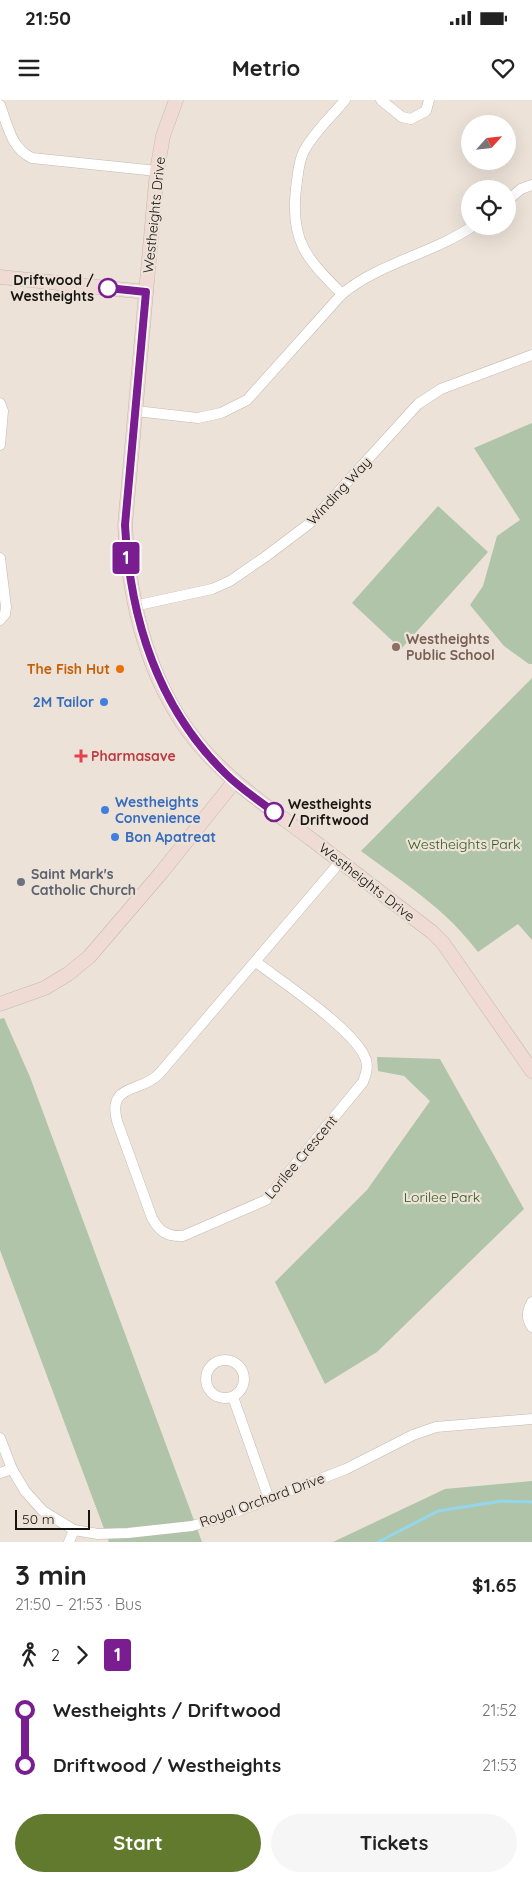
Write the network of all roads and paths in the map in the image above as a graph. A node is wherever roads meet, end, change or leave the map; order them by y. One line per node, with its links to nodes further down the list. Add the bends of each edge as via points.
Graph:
1 (176, 100): 6 (street, Westheights Drive, via 163,136)
2 (345, 100): 12 (street, via 304,151 294,210 295,229 302,246 312,262)
3 (381, 100): 4 (street, via 411,119 426,111)
4 (429, 100)
5 (0, 106): 6 (street, via 15,144 32,158)
6 (157, 171): 11 (street, Westheights Drive)
7 (532, 184): 8 (street)
8 (516, 193)
9 (461, 235): 12 (street, via 384,267)
10 (0, 277): 11 (street)
11 (146, 292): 15 (street, Westheights Drive)
12 (342, 294): 15 (street, via 247,400 222,413 198,418)
13 (532, 355): 18 (street, Winding Way, via 428,396 310,523 230,581 205,591)
14 (0, 403): 16 (street, via 3,411)
15 (136, 411): 18 (street, Westheights Drive, via 125,525)
16 (0, 445)
17 (0, 558): 19 (street, via 6,607)
18 (134, 606): 20 (street, Westheights Drive, via 146,646 174,706 194,739)
19 (0, 620)
20 (234, 782): 21 (street, Westheights Drive); 23 (street, via 89,957 45,988)
21 (340, 862): 22 (street, Lorilee Crescent); 24 (street, Westheights Drive, via 443,943)
22 (256, 962): 22 (street, Lorilee Crescent, via 154,1079 124,1091 116,1100 116,1121 152,1218 157,1228 168,1235 183,1236 266,1200 367,1073 366,1060 359,1046)
23 (0, 1004)
24 (532, 1071)
25 (532, 1302): 26 (street, via 528,1309)
26 (532, 1327)
27 (233, 1397): 32 (street)
28 (532, 1419): 32 (street, Royal Orchard Drive, via 436,1427 346,1469)
29 (0, 1438): 30 (street, Royal Orchard Drive)
30 (12, 1469): 31 (street); 33 (street, Royal Orchard Drive, via 25,1491 43,1510)
31 (0, 1473)
32 (269, 1499): 33 (street, Royal Orchard Drive, via 192,1526 128,1533 98,1534)
33 (74, 1530): 34 (street)
34 (69, 1542)

